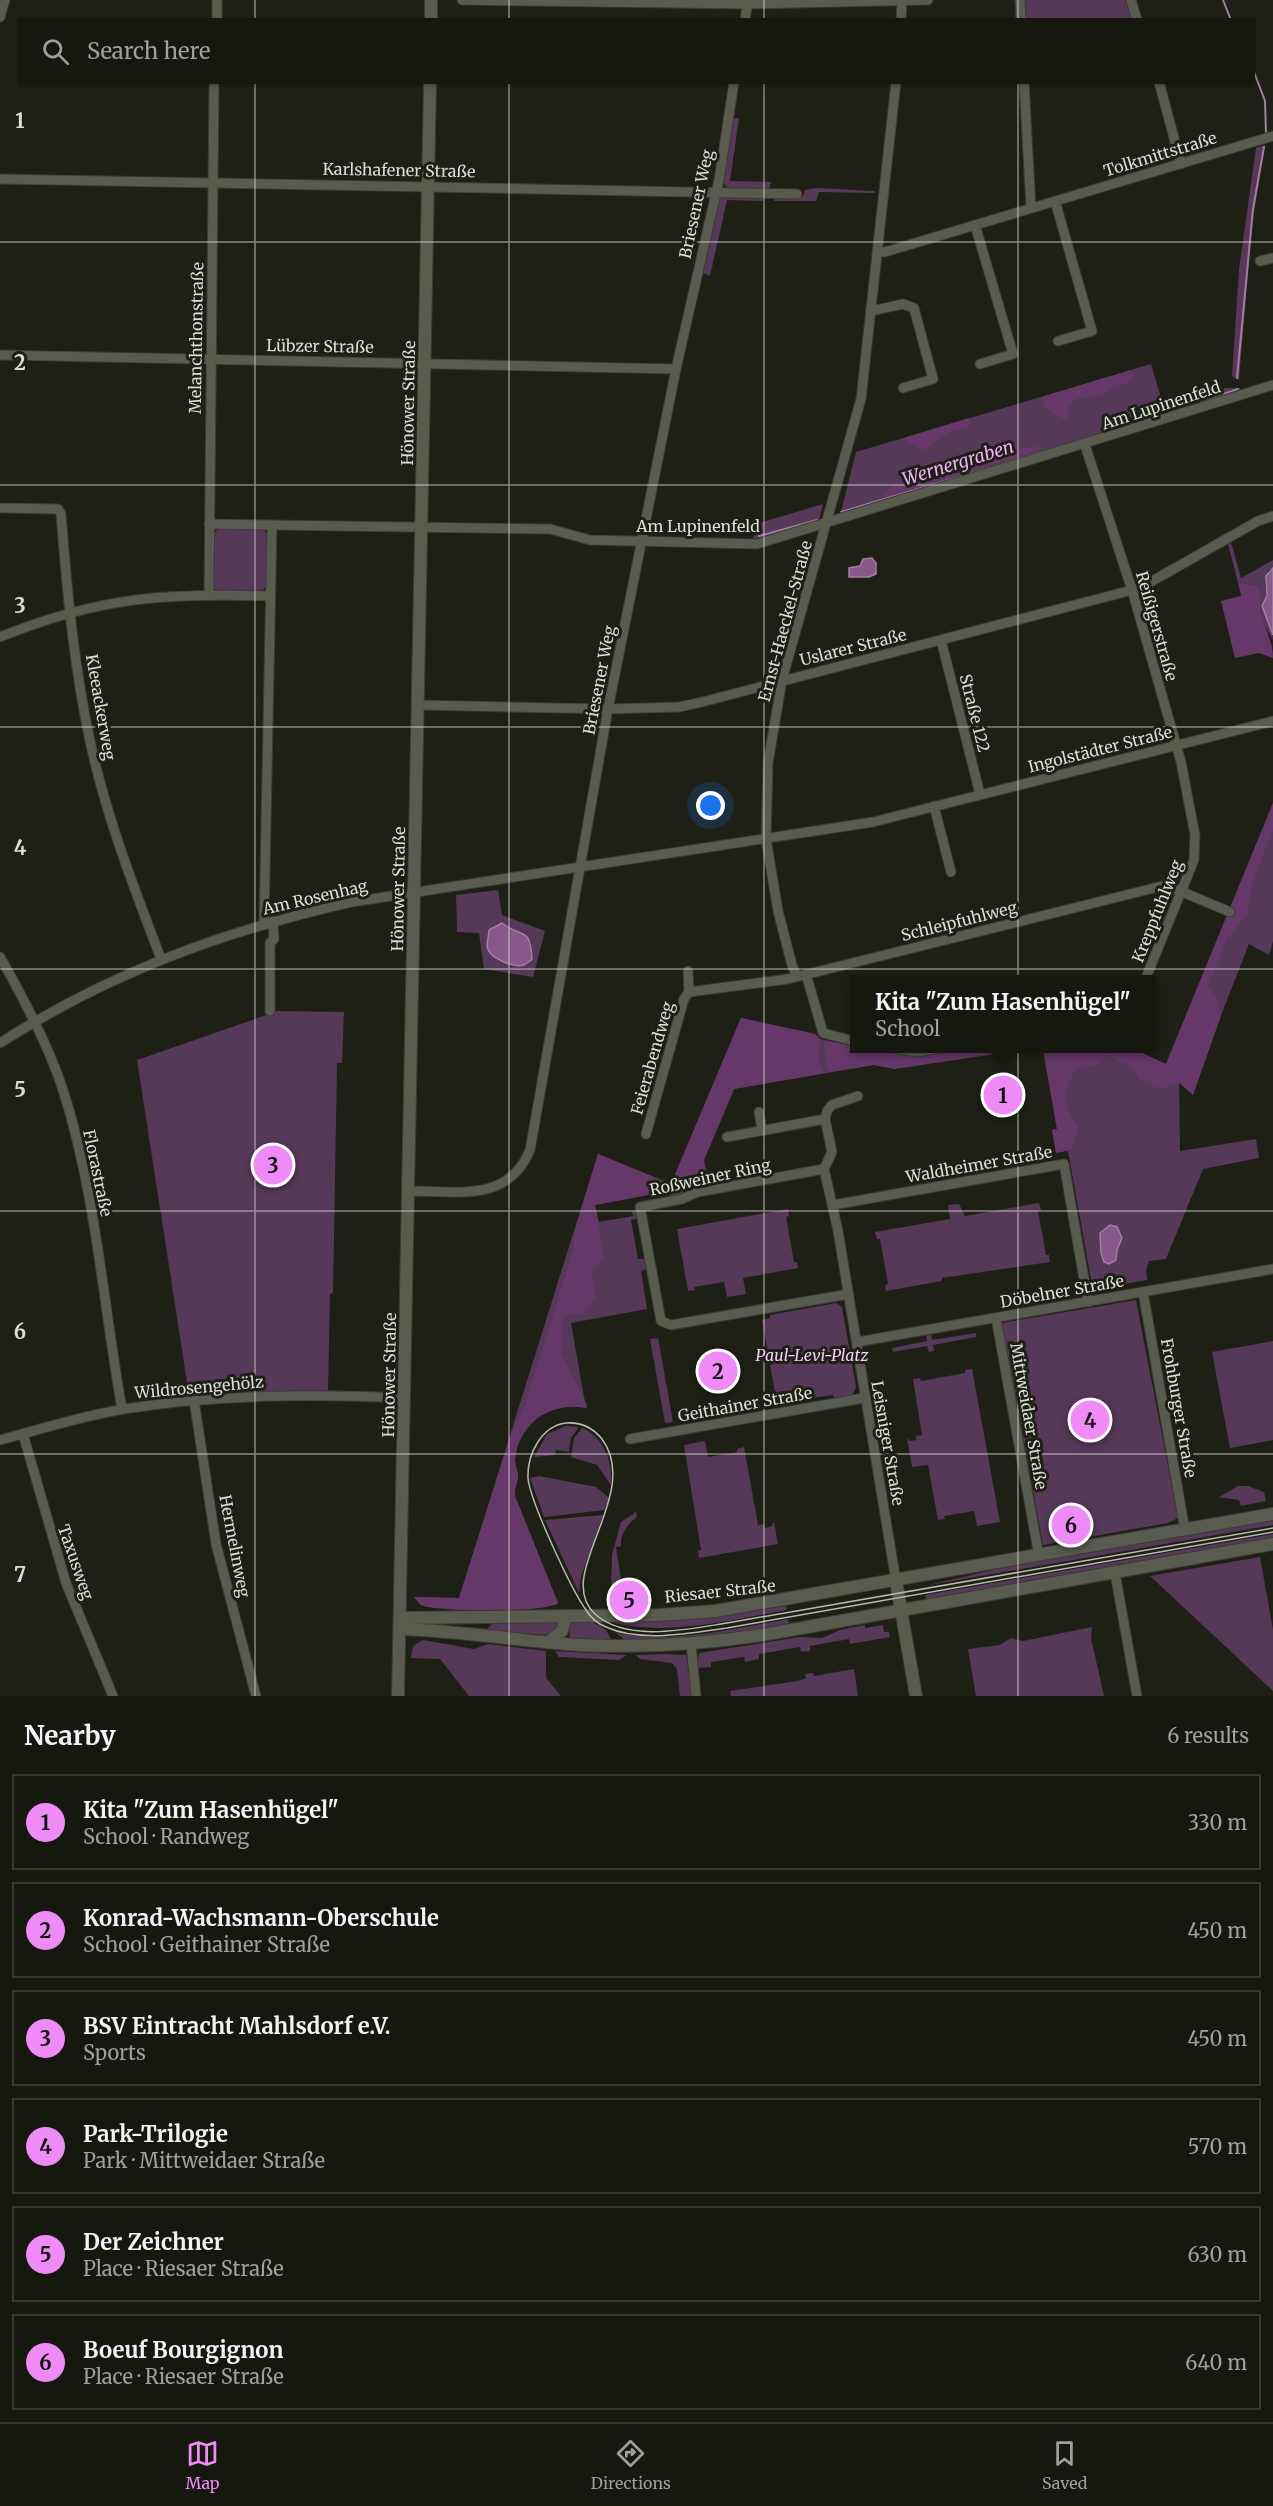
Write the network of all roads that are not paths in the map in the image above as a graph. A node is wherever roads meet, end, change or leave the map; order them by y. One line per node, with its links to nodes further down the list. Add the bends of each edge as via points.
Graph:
1 (5, 0): 11 (street)
2 (217, 0): 12 (street)
3 (431, 0): 13 (main road)
4 (462, 0): 9 (street)
5 (928, 0): 8 (street)
6 (1020, 0): 16 (street)
7 (1131, 0): 17 (street)
8 (902, 1): 10 (street); 15 (street)
9 (661, 2): 10 (street)
10 (748, 2): 14 (street)
11 (0, 16)
12 (217, 18)
13 (431, 18)
14 (745, 18)
15 (900, 18)
16 (1021, 18)
17 (1136, 18)
18 (214, 84): 27 (street, Melanchthonstraße)
19 (430, 84): 28 (main road, Hönower Straße)
20 (734, 84): 29 (street, Briesener Weg)
21 (896, 84): 34 (street, Ernst-Haeckel-Straße)
22 (1024, 84): 32 (street)
23 (1160, 84): 25 (street)
24 (1273, 136): 25 (street, Tolkmittstraße)
25 (1181, 164): 31 (street, Tolkmittstraße)
26 (0, 179): 27 (street, Karlshafener Straße)
27 (213, 183): 28 (street, Karlshafener Straße); 40 (street, Melanchthonstraße)
28 (428, 186): 29 (street, Karlshafener Straße); 41 (main road, Hönower Straße)
29 (715, 191): 30 (street, Karlshafener Straße); 43 (street, Briesener Weg)
30 (797, 194)
31 (1055, 201): 32 (street, Tolkmittstraße); 38 (street, via 1092,331)
32 (1031, 208): 33 (street, Tolkmittstraße)
33 (975, 225): 34 (street, Tolkmittstraße); 42 (street, via 1013,354)
34 (877, 252): 37 (street, Ernst-Haeckel-Straße)
35 (1273, 258): 36 (street)
36 (1260, 261)
37 (871, 311): 45 (street, via 903,304 914,309 933,379); 50 (street, Ernst-Haeckel-Straße, via 861,399)
38 (1058, 341)
39 (0, 355): 40 (street, Lübzer Straße)
40 (211, 360): 41 (street, Lübzer Straße); 49 (street, Melanchthonstraße)
41 (425, 362): 43 (street, Lübzer Straße); 52 (main road, Hönower Straße)
42 (980, 364)
43 (676, 369): 53 (street, Briesener Weg)
44 (1273, 385): 46 (street, Am Lupinenfeld)
45 (903, 388)
46 (1085, 445): 50 (street, Am Lupinenfeld); 54 (street, Reißigerstraße)
47 (0, 508): 57 (street, Kleeackerweg, via 58,509)
48 (1273, 516): 54 (street, Uslarer Straße)
49 (209, 524): 51 (street, Am Lupinenfeld); 55 (street, Melanchthonstraße)
50 (826, 524): 53 (street, Am Lupinenfeld, via 757,544); 60 (street, Ernst-Haeckel-Straße)
51 (272, 525): 52 (street, Am Lupinenfeld); 56 (street)
52 (422, 527): 53 (street, Am Lupinenfeld, via 550,529 590,540); 61 (main road, Hönower Straße)
53 (643, 542): 62 (street, Briesener Weg)
54 (1132, 590): 59 (street, Uslarer Straße); 64 (street, Reißigerstraße)
55 (209, 593): 56 (street); 57 (street, via 127,599)
56 (270, 596): 74 (street)
57 (69, 611): 58 (street); 76 (street, Kleeackerweg, via 92,750 130,877)
58 (0, 637)
59 (941, 640): 60 (street, Uslarer Straße); 65 (street, Straße 122)
60 (782, 680): 62 (street, Uslarer Straße, via 679,707); 68 (street, Ernst-Haeckel-Straße, via 768,763)
61 (418, 705): 62 (street, Uslarer Straße); 72 (main road, Hönower Straße)
62 (608, 709): 69 (street, Briesener Weg)
63 (1273, 720): 64 (street, Ingolstädter Straße)
64 (1175, 746): 65 (street, Ingolstädter Straße); 67 (street, Reißigerstraße)
65 (980, 794): 66 (street, Ingolstädter Straße)
66 (934, 806): 68 (street, Ingolstädter Straße, via 873,822); 70 (street)
67 (1192, 817): 71 (street, Kreppfuhlweg, via 1194,860)
68 (766, 839): 69 (street, Am Rosenhag); 78 (street, Ernst-Haeckel-Straße, via 792,965)
69 (579, 868): 72 (street, Am Rosenhag); 92 (street, Briesener Weg, via 530,1150 522,1166 512,1179 490,1190)
70 (951, 872)
71 (1180, 892): 73 (street, Schleipfuhlweg); 78 (street, Schleipfuhlweg, via 1166,885); 79 (street, Kreppfuhlweg)
72 (414, 893): 74 (street, Am Rosenhag, via 352,902); 92 (main road, Hönower Straße)
73 (1230, 912)
74 (267, 923): 76 (street, Am Rosenhag); 81 (street, via 274,939 270,943)
75 (0, 957): 82 (street, Florastraße)
76 (161, 959): 82 (street, Am Rosenhag)
77 (688, 971): 80 (street)
78 (802, 975): 80 (street, Schleipfuhlweg); 83 (street, Ernst-Haeckel-Straße, via 824,1033)
79 (1147, 975)
80 (689, 992): 89 (street, Feierabendweg)
81 (270, 1011)
82 (34, 1021): 84 (street, Am Rosenhag); 103 (street, Florastraße, via 62,1088 83,1167)
83 (850, 1040)
84 (0, 1043)
85 (858, 1096): 87 (street, via 832,1105)
86 (759, 1112): 88 (street)
87 (825, 1119): 88 (street); 91 (street, via 832,1152)
88 (762, 1130): 90 (street)
89 (646, 1134)
90 (727, 1137)
91 (824, 1169): 93 (street, Leisniger Straße); 96 (street, Roßweiner Ring, via 640,1207 650,1273 661,1321 671,1325)
92 (410, 1191): 100 (main road, Hönower Straße)
93 (833, 1205): 96 (street, Leisniger Straße); 97 (street, Waldheimer Straße, via 1064,1164)
94 (1273, 1269): 95 (street, Döbelner Straße)
95 (1143, 1292): 97 (street, Döbelner Straße); 108 (street, Frohburger Straße)
96 (849, 1294): 99 (street, Leisniger Straße)
97 (1088, 1302): 98 (street, Döbelner Straße)
98 (996, 1318): 99 (street, Döbelner Straße); 110 (street, Mittweidaer Straße)
99 (856, 1342): 101 (street, Leisniger Straße)
100 (405, 1398): 102 (street, Wildrosengehölz, via 269,1395); 116 (main road, Hönower Straße)
101 (864, 1398): 106 (street, Geithainer Straße); 112 (street, Leisniger Straße)
102 (194, 1400): 103 (street, Wildrosengehölz); 122 (street, Hermelinweg, via 216,1544)
103 (122, 1409): 104 (street, Wildrosengehölz)
104 (23, 1434): 105 (street, Wildrosengehölz); 121 (street, Taxusweg, via 66,1583)
105 (1, 1437)
106 (630, 1439)
107 (1273, 1514): 108 (main road, Riesaer Straße)
108 (1185, 1530): 110 (main road, Riesaer Straße)
109 (1273, 1544): 111 (main road)
110 (1039, 1556): 112 (main road, Riesaer Straße)
111 (1115, 1573): 113 (main road); 125 (street)
112 (896, 1581): 113 (main road); 114 (main road, Riesaer Straße, via 715,1611)
113 (902, 1611): 119 (main road); 120 (main road)
114 (566, 1616): 115 (main road, Riesaer Straße); 118 (main road, via 562,1631)
115 (489, 1617): 116 (main road, Riesaer Straße); 117 (main road, via 480,1629)
116 (402, 1624): 117 (main road); 123 (main road, Hönower Straße)
117 (488, 1636): 118 (main road)
118 (549, 1642): 119 (main road, via 631,1647)
119 (691, 1644): 124 (street)
120 (915, 1693)
121 (112, 1696)
122 (256, 1696)
123 (398, 1696)
124 (696, 1696)
125 (1137, 1696)

